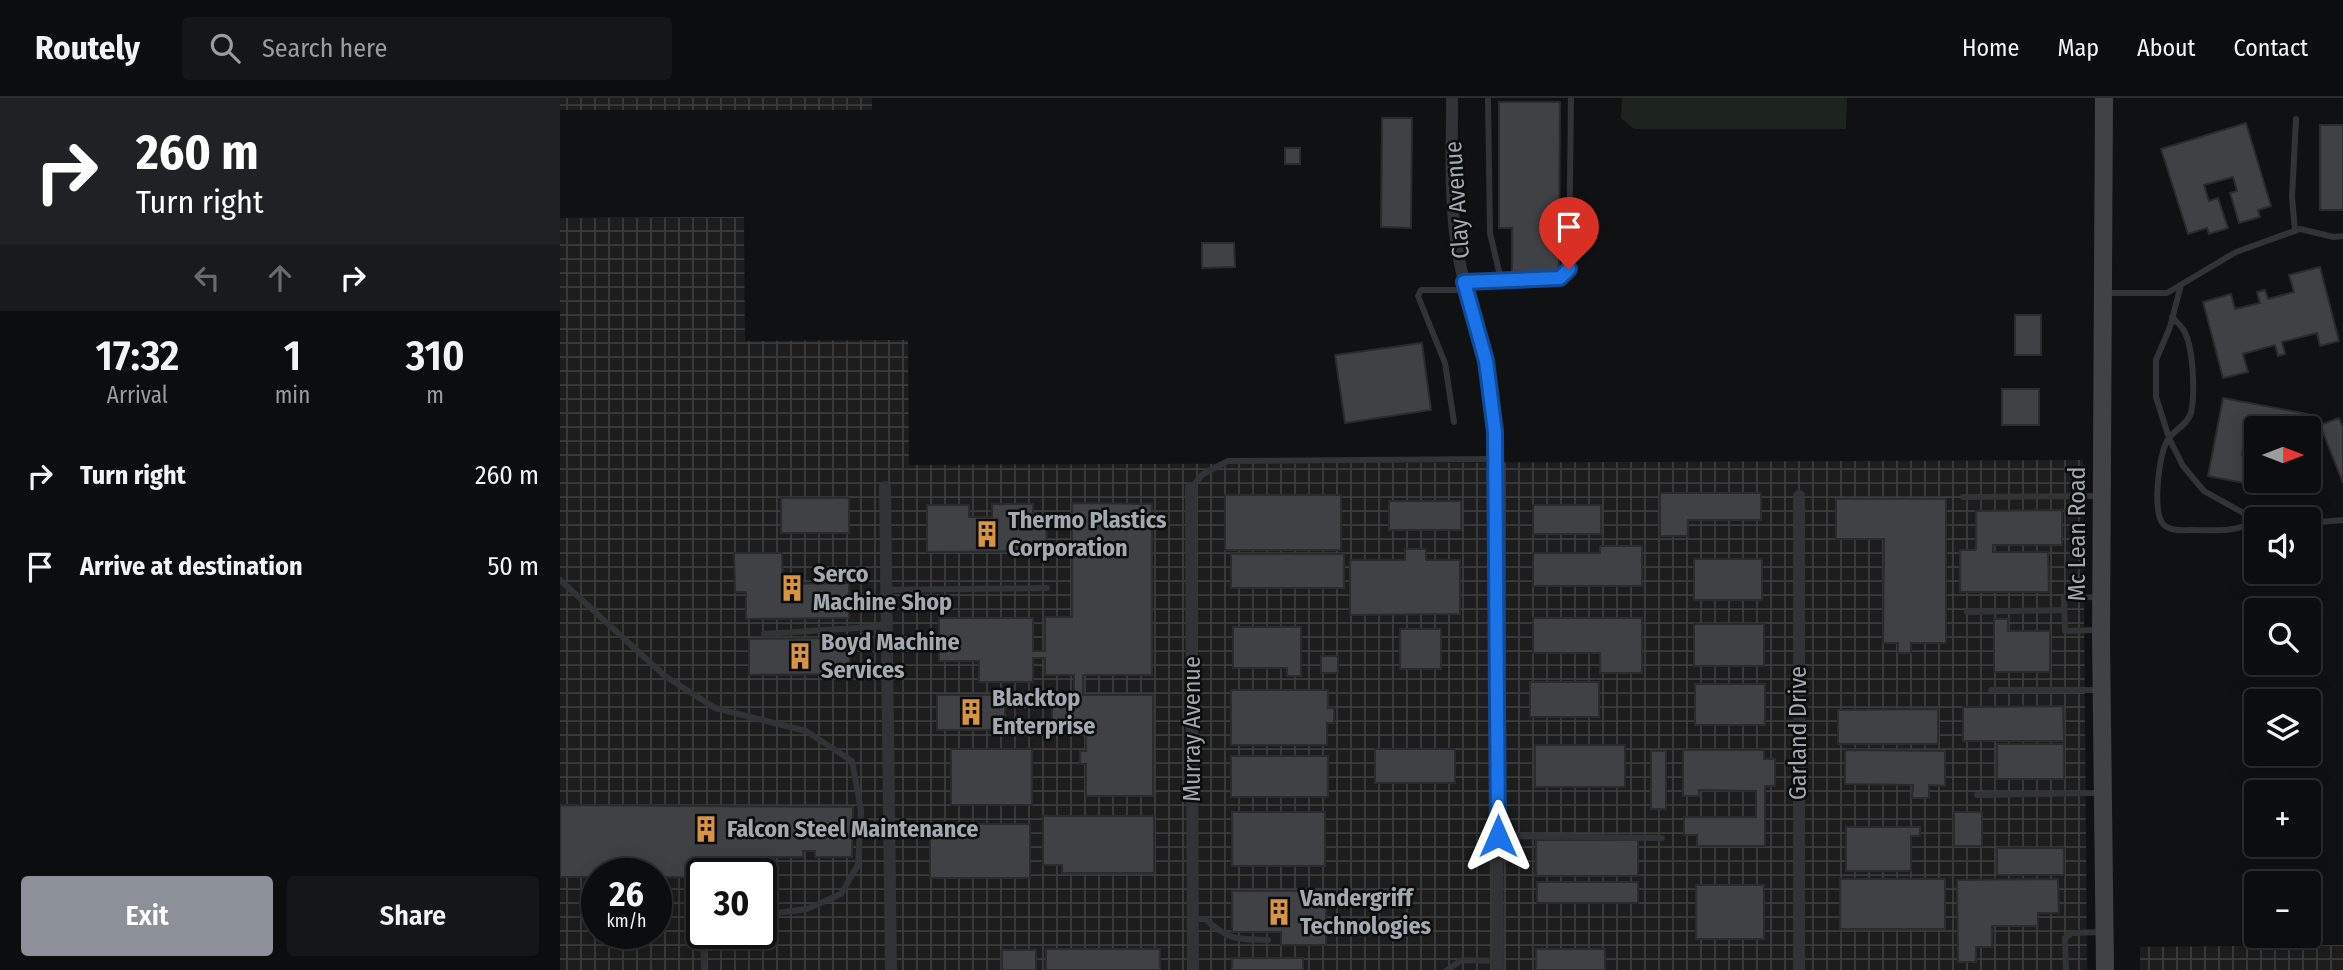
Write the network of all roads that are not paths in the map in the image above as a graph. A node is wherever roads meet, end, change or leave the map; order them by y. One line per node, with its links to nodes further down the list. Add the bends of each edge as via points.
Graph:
1 (1452, 98): 10 (street, Clay Avenue, via 1454,216)
2 (1488, 98): 8 (lane, via 1490,233)
3 (1571, 98): 8 (lane, via 1569,269 1560,278)
4 (2104, 98): 11 (main road, Mc Lean Road)
5 (2296, 119): 6 (lane)
6 (2295, 231): 7 (lane); 9 (lane, via 2236,252)
7 (2343, 236)
8 (1501, 280): 10 (lane)
9 (2181, 285): 11 (lane, via 2167,293); 12 (lane)
10 (1465, 286): 13 (lane, via 1421,290 1418,296 1445,363); 15 (street, Clay Avenue, via 1489,378)
11 (2103, 293): 19 (main road, Mc Lean Road)
12 (2172, 317): 14 (lane, via 2156,360 2156,397); 14 (lane, via 2184,330 2192,351 2192,396 2186,422)
13 (1454, 422)
14 (2169, 438): 21 (lane, via 2183,466 2204,491); 24 (lane, via 2158,467 2163,524 2178,530)
15 (1496, 459): 17 (lane, via 1228,461 1203,474); 38 (street, Clay Avenue)
16 (885, 487): 27 (street)
17 (1191, 488): 41 (street, Murray Avenue)
18 (1799, 496): 50 (street, Garland Drive)
19 (2102, 496): 20 (lane); 28 (main road, Mc Lean Road)
20 (1963, 497)
21 (2244, 513)
22 (2343, 520): 23 (lane)
23 (2321, 522)
24 (2244, 528)
25 (560, 580): 40 (lane, via 665,676 715,708 806,731 852,761 861,810 858,865 841,894 807,909)
26 (1047, 588): 27 (lane)
27 (887, 590): 31 (street)
28 (2101, 597): 29 (lane, via 2064,598); 32 (main road, Mc Lean Road)
29 (2064, 610): 30 (lane); 32 (lane, via 2065,631)
30 (1967, 612)
31 (887, 626): 33 (lane); 47 (street)
32 (2101, 630): 35 (main road, Mc Lean Road)
33 (764, 634)
34 (1991, 690): 35 (lane)
35 (2102, 690): 36 (main road, Mc Lean Road)
36 (2103, 793): 37 (lane); 42 (main road, Mc Lean Road)
37 (1977, 795)
38 (1498, 836): 39 (lane); 45 (street, Clay Avenue)
39 (1662, 838)
40 (777, 913)
41 (1192, 919): 43 (lane, via 1205,919 1233,939); 48 (street, Murray Avenue)
42 (2105, 932): 51 (lane, via 2072,933 2065,939); 52 (main road, Mc Lean Road)
43 (1268, 940)
44 (703, 949): 46 (lane)
45 (1498, 965): 49 (lane, via 1462,960)
46 (704, 970)
47 (891, 970)
48 (1193, 970)
49 (1447, 970)
50 (1799, 970)
51 (2066, 970)
52 (2105, 970)

